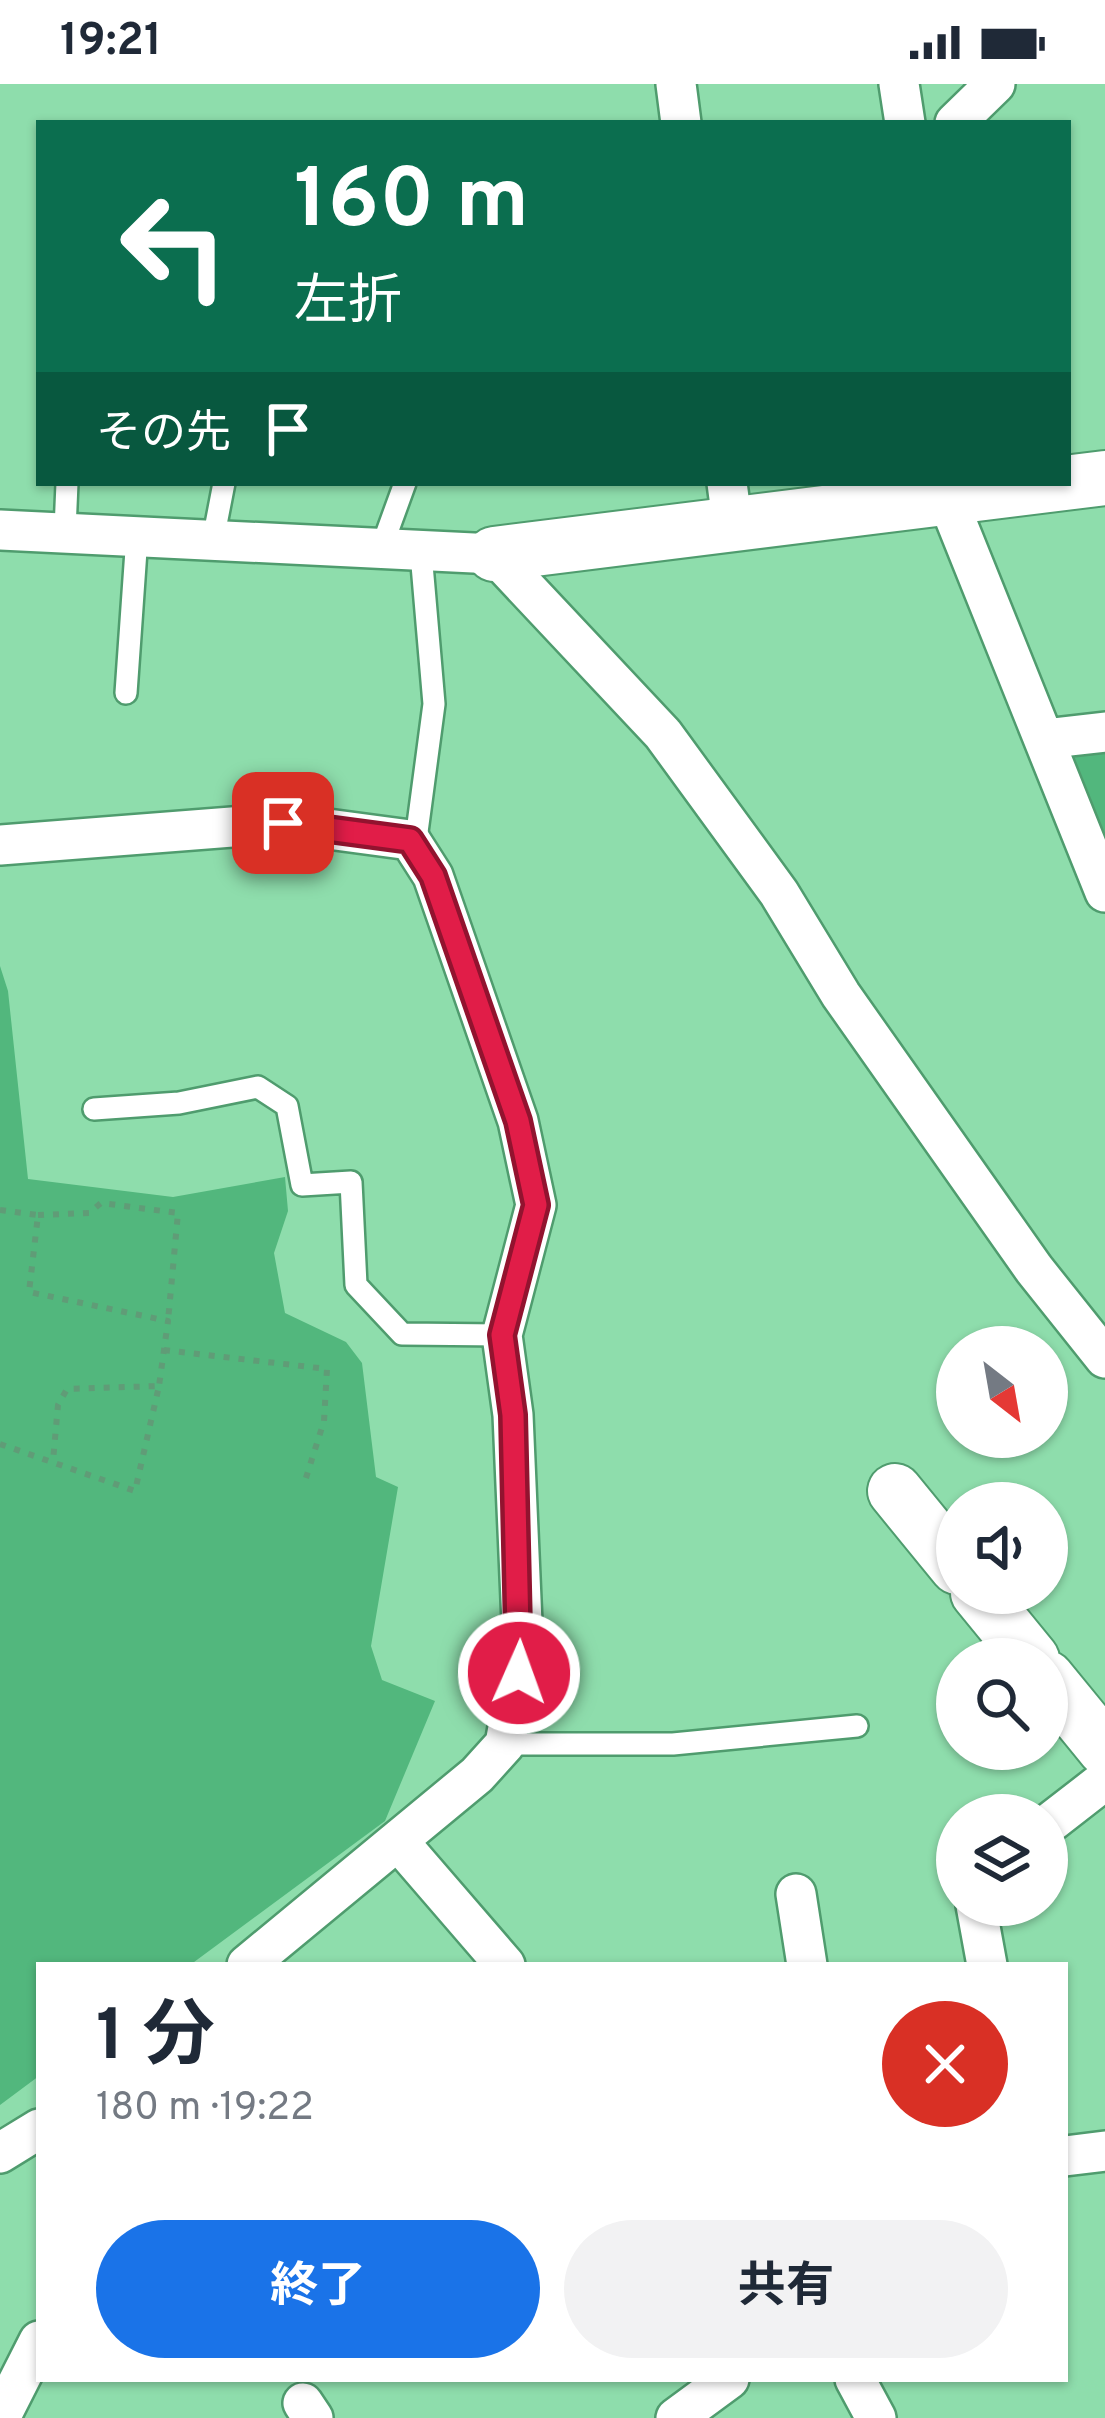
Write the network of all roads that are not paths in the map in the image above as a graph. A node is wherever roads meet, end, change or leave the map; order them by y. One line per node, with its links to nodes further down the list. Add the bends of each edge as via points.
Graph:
1 (676, 84): 4 (street)
2 (899, 84): 5 (street)
3 (995, 84): 6 (street)
4 (681, 120)
5 (904, 120)
6 (958, 120)
7 (1105, 478): 8 (street)
8 (1071, 481)
9 (67, 486): 16 (lane)
10 (223, 486): 18 (lane)
11 (405, 486): 19 (lane)
12 (1014, 486): 13 (street)
13 (946, 492): 14 (street); 23 (street)
14 (730, 505): 20 (street)
15 (0, 530): 16 (street)
16 (65, 530): 17 (street)
17 (136, 536): 18 (street); 21 (lane)
18 (213, 540): 19 (street)
19 (401, 551): 20 (street); 25 (lane, via 434,704)
20 (494, 554): 29 (street, via 663,734 1034,1269)
21 (126, 693)
22 (1105, 732): 23 (street)
23 (1044, 739): 26 (street)
24 (0, 845): 25 (street, via 283,823 410,840)
25 (415, 848): 28 (street, via 481,1006 536,1205)
26 (1105, 892)
27 (94, 1109): 28 (lane, via 258,1087 287,1106 302,1185 351,1182 356,1285 402,1334)
28 (502, 1335): 36 (street, via 523,1646)
29 (1105, 1358)
30 (895, 1491): 31 (street)
31 (936, 1541)
32 (995, 1614): 33 (street)
33 (1015, 1638)
34 (1068, 1704): 37 (street)
35 (857, 1726): 36 (lane, via 673,1744)
36 (505, 1744): 40 (street)
37 (1105, 1749)
38 (1105, 1780): 39 (street)
39 (1068, 1809)
40 (398, 1841): 43 (street); 44 (street)
41 (796, 1894): 45 (street)
42 (980, 1926): 46 (street)
43 (251, 1962)
44 (499, 1962)
45 (807, 1962)
46 (986, 1962)
47 (36, 2131): 49 (street)
48 (1105, 2151): 50 (street)
49 (0, 2153)
50 (1068, 2156)
51 (36, 2347): 54 (street)
52 (725, 2382): 55 (street)
53 (857, 2382): 56 (street)
54 (0, 2418)
55 (676, 2418)
56 (876, 2418)

